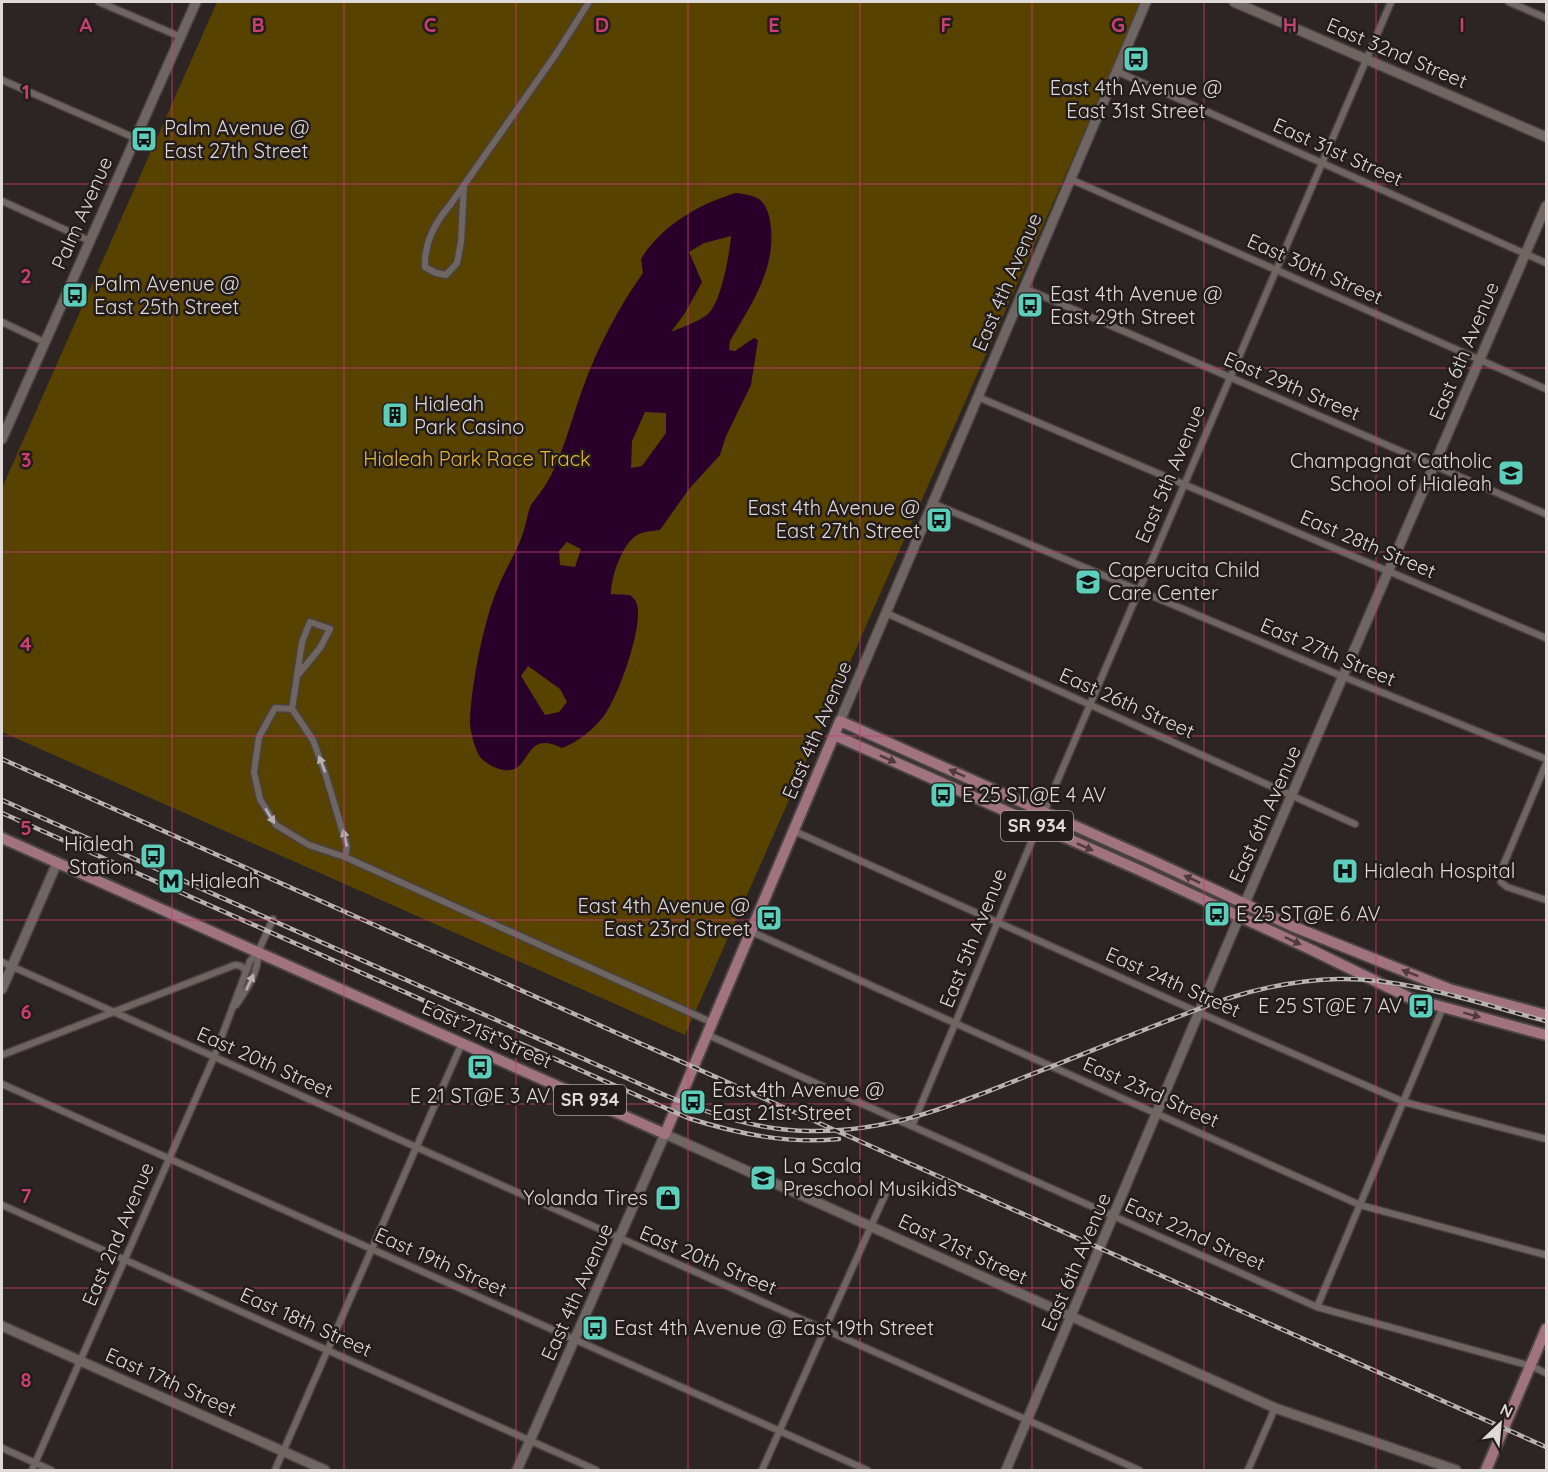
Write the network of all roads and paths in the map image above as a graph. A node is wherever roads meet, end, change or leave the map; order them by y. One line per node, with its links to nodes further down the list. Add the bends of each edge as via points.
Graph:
1 (99, 2): 9 (street)
2 (196, 2): 9 (main road, Palm Avenue)
3 (589, 2): 17 (street)
4 (1146, 2): 11 (main road, East 4th Avenue)
5 (1234, 2): 10 (main road, East 32nd Street)
6 (1392, 2): 10 (street, East 5th Avenue)
7 (1509, 2): 8 (street)
8 (1546, 18)
9 (180, 37): 14 (main road, Palm Avenue)
10 (1365, 59): 13 (main road, East 32nd Street); 15 (street, East 5th Avenue)
11 (1116, 71): 15 (street, East 31st Street); 16 (main road, East 4th Avenue)
12 (2, 80): 14 (street)
13 (1546, 137)
14 (135, 138): 20 (main road, Palm Avenue)
15 (1321, 163): 21 (street, East 31st Street); 23 (street, East 5th Avenue)
16 (1070, 179): 23 (street, East 30th Street); 24 (main road, East 4th Avenue)
17 (464, 185): 17 (street, via 436,222 428,241 425,267 436,273 446,275 457,263)
18 (2, 201): 20 (street)
19 (1546, 206): 21 (main road, East 6th Avenue)
20 (90, 241): 26 (main road, Palm Avenue)
21 (1526, 254): 22 (street, East 31st Street); 27 (main road, East 6th Avenue)
22 (1546, 263)
23 (1276, 270): 27 (street, East 30th Street); 28 (street, East 5th Avenue)
24 (1024, 288): 28 (street, East 29th Street); 30 (main road, East 4th Avenue)
25 (2, 322): 26 (street)
26 (45, 342): 31 (main road, Palm Avenue)
27 (1480, 360): 29 (street, East 30th Street); 32 (main road, East 6th Avenue)
28 (1229, 377): 32 (street, East 29th Street); 33 (street, East 5th Avenue)
29 (1546, 389)
30 (978, 397): 33 (street, East 28th Street); 34 (main road, East 4th Avenue)
31 (2, 439)
32 (1434, 465): 35 (street, East 29th Street); 36 (main road, East 6th Avenue)
33 (1184, 484): 36 (street, East 28th Street); 37 (street, East 5th Avenue)
34 (932, 503): 37 (street, East 27th Street); 38 (main road, East 4th Avenue)
35 (1546, 514)
36 (1389, 571): 39 (street, East 28th Street); 41 (main road, East 6th Avenue)
37 (1138, 590): 41 (street, East 27th Street); 42 (street, East 5th Avenue)
38 (886, 613): 42 (street, East 26th Street); 44 (main road, East 4th Avenue)
39 (1546, 638)
40 (297, 676): 40 (street, via 309,622 330,629 320,648); 43 (street)
41 (1344, 676): 46 (street, East 27th Street); 47 (main road, East 6th Avenue)
42 (1091, 704): 47 (street, East 26th Street); 48 (street, East 5th Avenue)
43 (292, 709): 53 (street, one-way to 43, via 347,846 325,773 313,740); 53 (street, one-way to 53, via 275,708 259,737 254,772 260,799 276,825 309,845)
44 (840, 721): 45 (main road, East 4th Avenue); 48 (main road, SR 934, one-way to 44)
45 (834, 735): 50 (main road, SR 934, one-way to 50); 51 (main road, East 4th Avenue)
46 (1546, 761): 55 (street, via 1500,873 1501,882 1507,887)
47 (1292, 797): 49 (street, East 26th Street); 56 (main road, East 6th Avenue)
48 (1044, 812): 50 (street, East 5th Avenue); 56 (main road, SR 934, one-way to 48)
49 (1355, 824)
50 (1038, 826): 57 (main road, SR 934, one-way to 57); 59 (street, East 5th Avenue)
51 (794, 831): 59 (street, East 24th Street); 60 (main road, East 4th Avenue)
52 (2, 838): 54 (main road, East 21st Street / SR 934)
53 (345, 857): 71 (street)
54 (57, 863): 61 (main road, East 21st Street / SR 934); 63 (main road)
55 (1546, 900)
56 (1245, 903): 57 (main road, East 6th Avenue); 70 (main road, SR 934, one-way to 56, via 1449,989)
57 (1240, 916): 66 (main road, SR 934, one-way to 66, via 1384,987); 69 (main road, East 6th Avenue)
58 (273, 919): 61 (street)
59 (997, 921): 69 (street, East 24th Street); 72 (street, East 5th Avenue)
60 (752, 932): 71 (main road, East 4th Avenue); 72 (street, East 23rd Street)
61 (258, 952): 64 (street, East 2nd Avenue); 67 (street, East 2nd Avenue, one-way to 61, via 258,964); 75 (main road, East 21st Street / SR 934)
62 (2, 962): 63 (street, East 20th Street)
63 (12, 966): 65 (main road); 68 (street, East 20th Street)
64 (246, 971): 67 (street, East 2nd Avenue); 68 (street, via 235,965)
65 (2, 989)
66 (1443, 1007): 74 (main road, SR 934, one-way to 74); 79 (street)
67 (233, 1010): 77 (street, East 2nd Avenue)
68 (113, 1011): 76 (street); 77 (street, East 20th Street)
69 (1200, 1013): 79 (street, East 24th Street); 80 (main road, East 6th Avenue)
70 (1546, 1015)
71 (713, 1023): 73 (main road, East 4th Avenue)
72 (956, 1024): 80 (street, East 23rd Street); 81 (street, East 5th Avenue)
73 (708, 1035): 81 (street, East 22nd Street); 82 (main road, East 4th Avenue)
74 (1546, 1035)
75 (462, 1043): 82 (main road, East 21st Street / SR 934); 84 (street)
76 (2, 1055)
77 (214, 1057): 84 (street, East 20th Street); 85 (street, East 2nd Avenue)
78 (2, 1084): 85 (street, East 19th Street)
79 (1404, 1102): 83 (street, East 24th Street); 88 (street)
80 (1157, 1113): 88 (street, East 23rd Street); 89 (main road, East 6th Avenue)
81 (912, 1126): 89 (street, East 22nd Street)
82 (665, 1134): 90 (main road, East 21st Street); 91 (main road, East 4th Avenue)
83 (1546, 1139)
84 (416, 1148): 91 (street, East 20th Street); 92 (street)
85 (168, 1159): 92 (street, East 19th Street); 94 (street, East 2nd Avenue)
86 (889, 1186): 90 (street)
87 (2, 1205): 94 (street, East 18th Street)
88 (1360, 1205): 93 (street, East 23rd Street); 95 (street)
89 (1114, 1215): 95 (street, East 22nd Street); 96 (main road, East 6th Avenue)
90 (871, 1226): 96 (main road, East 21st Street); 98 (street)
91 (620, 1240): 98 (street, East 20th Street); 100 (main road, East 4th Avenue)
92 (372, 1249): 100 (street, East 19th Street); 101 (street)
93 (1546, 1255)
94 (125, 1259): 101 (street, East 18th Street); 102 (street, East 2nd Avenue)
95 (1317, 1307): 103 (street, East 22nd Street)
96 (1072, 1318): 105 (main road, East 21st Street); 106 (main road, East 6th Avenue)
97 (2, 1326): 102 (main road, East 17th Street)
98 (825, 1329): 106 (street, East 20th Street); 107 (street)
99 (1546, 1329): 103 (main road)
100 (575, 1340): 107 (street, East 19th Street); 108 (main road, East 4th Avenue)
101 (328, 1349): 108 (street, East 18th Street); 110 (street)
102 (80, 1362): 110 (main road, East 17th Street); 111 (street, East 2nd Avenue)
103 (1531, 1366): 104 (street, East 22nd Street); 124 (main road)
104 (1546, 1373)
105 (1275, 1408): 122 (street); 123 (main road, East 21st Street)
106 (1028, 1420): 120 (main road, East 6th Avenue); 121 (street, East 20th Street)
107 (780, 1431): 118 (street); 119 (street, East 19th Street)
108 (531, 1440): 116 (main road, East 4th Avenue); 117 (street, East 18th Street)
109 (2, 1448): 111 (street)
110 (283, 1452): 114 (street); 115 (main road, East 17th Street)
111 (35, 1463): 112 (street, East 2nd Avenue); 113 (street)
112 (32, 1470)
113 (51, 1470)
114 (275, 1470)
115 (325, 1470)
116 (517, 1470)
117 (596, 1470)
118 (762, 1470)
119 (867, 1470)
120 (1006, 1470)
121 (1139, 1470)
122 (1248, 1470)
123 (1456, 1470)
124 (1486, 1470)

